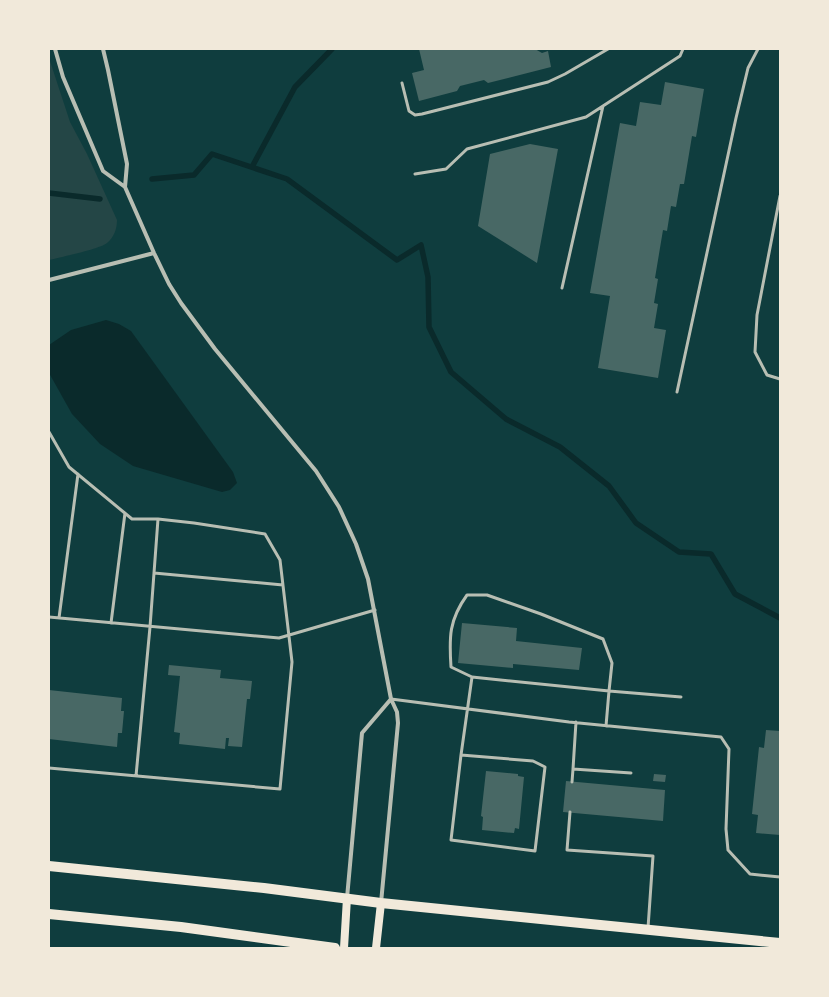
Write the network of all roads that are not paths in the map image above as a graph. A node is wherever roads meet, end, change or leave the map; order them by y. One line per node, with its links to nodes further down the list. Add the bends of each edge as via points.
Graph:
1 (55, 49): 9 (street, via 63,77 103,171)
2 (103, 49): 9 (street, via 127,164)
3 (608, 49): 6 (lane, via 548,82 422,114 409,111)
4 (683, 49): 7 (lane, via 680,56)
5 (758, 49): 15 (lane, via 748,68 736,118)
6 (402, 84)
7 (603, 106): 8 (lane, via 586,117 467,149 446,169); 13 (lane)
8 (415, 174)
9 (126, 187): 11 (street)
10 (780, 196): 14 (lane, via 757,315 756,352 767,375)
11 (154, 253): 12 (street); 22 (street, via 181,303 215,349 316,471 339,507 356,544)
12 (49, 280)
13 (562, 288)
14 (780, 379)
15 (677, 392)
16 (49, 432): 17 (lane, via 69,467)
17 (78, 474): 18 (lane); 24 (lane)
18 (125, 513): 19 (lane, via 132,519); 25 (lane)
19 (158, 519): 20 (lane); 21 (lane, via 265,534 280,560)
20 (154, 573): 21 (lane); 26 (lane)
21 (283, 585): 27 (lane)
22 (375, 610): 27 (lane); 31 (street)
23 (49, 617): 24 (lane)
24 (59, 618): 25 (lane)
25 (112, 623): 26 (lane)
26 (150, 627): 27 (lane, via 279,638); 39 (lane)
27 (289, 635): 39 (lane, via 292,662 280,789)
28 (472, 677): 29 (lane); 29 (lane, via 452,667 450,649 450,628 458,607 467,595 487,596 603,639 612,663); 32 (lane)
29 (609, 691): 30 (lane); 34 (lane)
30 (681, 697)
31 (392, 699): 32 (lane); 44 (street, via 362,733); 45 (street, via 398,723)
32 (466, 709): 33 (lane); 35 (lane)
33 (576, 722): 34 (lane); 37 (lane)
34 (606, 726): 43 (lane, via 721,737 729,748 726,829 728,850 750,874)
35 (461, 755): 35 (lane, via 533,761 545,767 535,851 451,840)
36 (49, 768): 39 (lane)
37 (573, 769): 38 (lane); 40 (lane)
38 (630, 773)
39 (136, 776)
40 (572, 782)
41 (570, 812): 47 (lane, via 567,850 653,856)
42 (49, 866): 44 (main road)
43 (780, 877)
44 (347, 898): 45 (main road); 50 (main road)
45 (381, 903): 47 (main road); 51 (main road)
46 (49, 914): 49 (main road, via 181,927)
47 (648, 930): 48 (main road)
48 (780, 943)
49 (335, 948)
50 (344, 948)
51 (376, 948)

